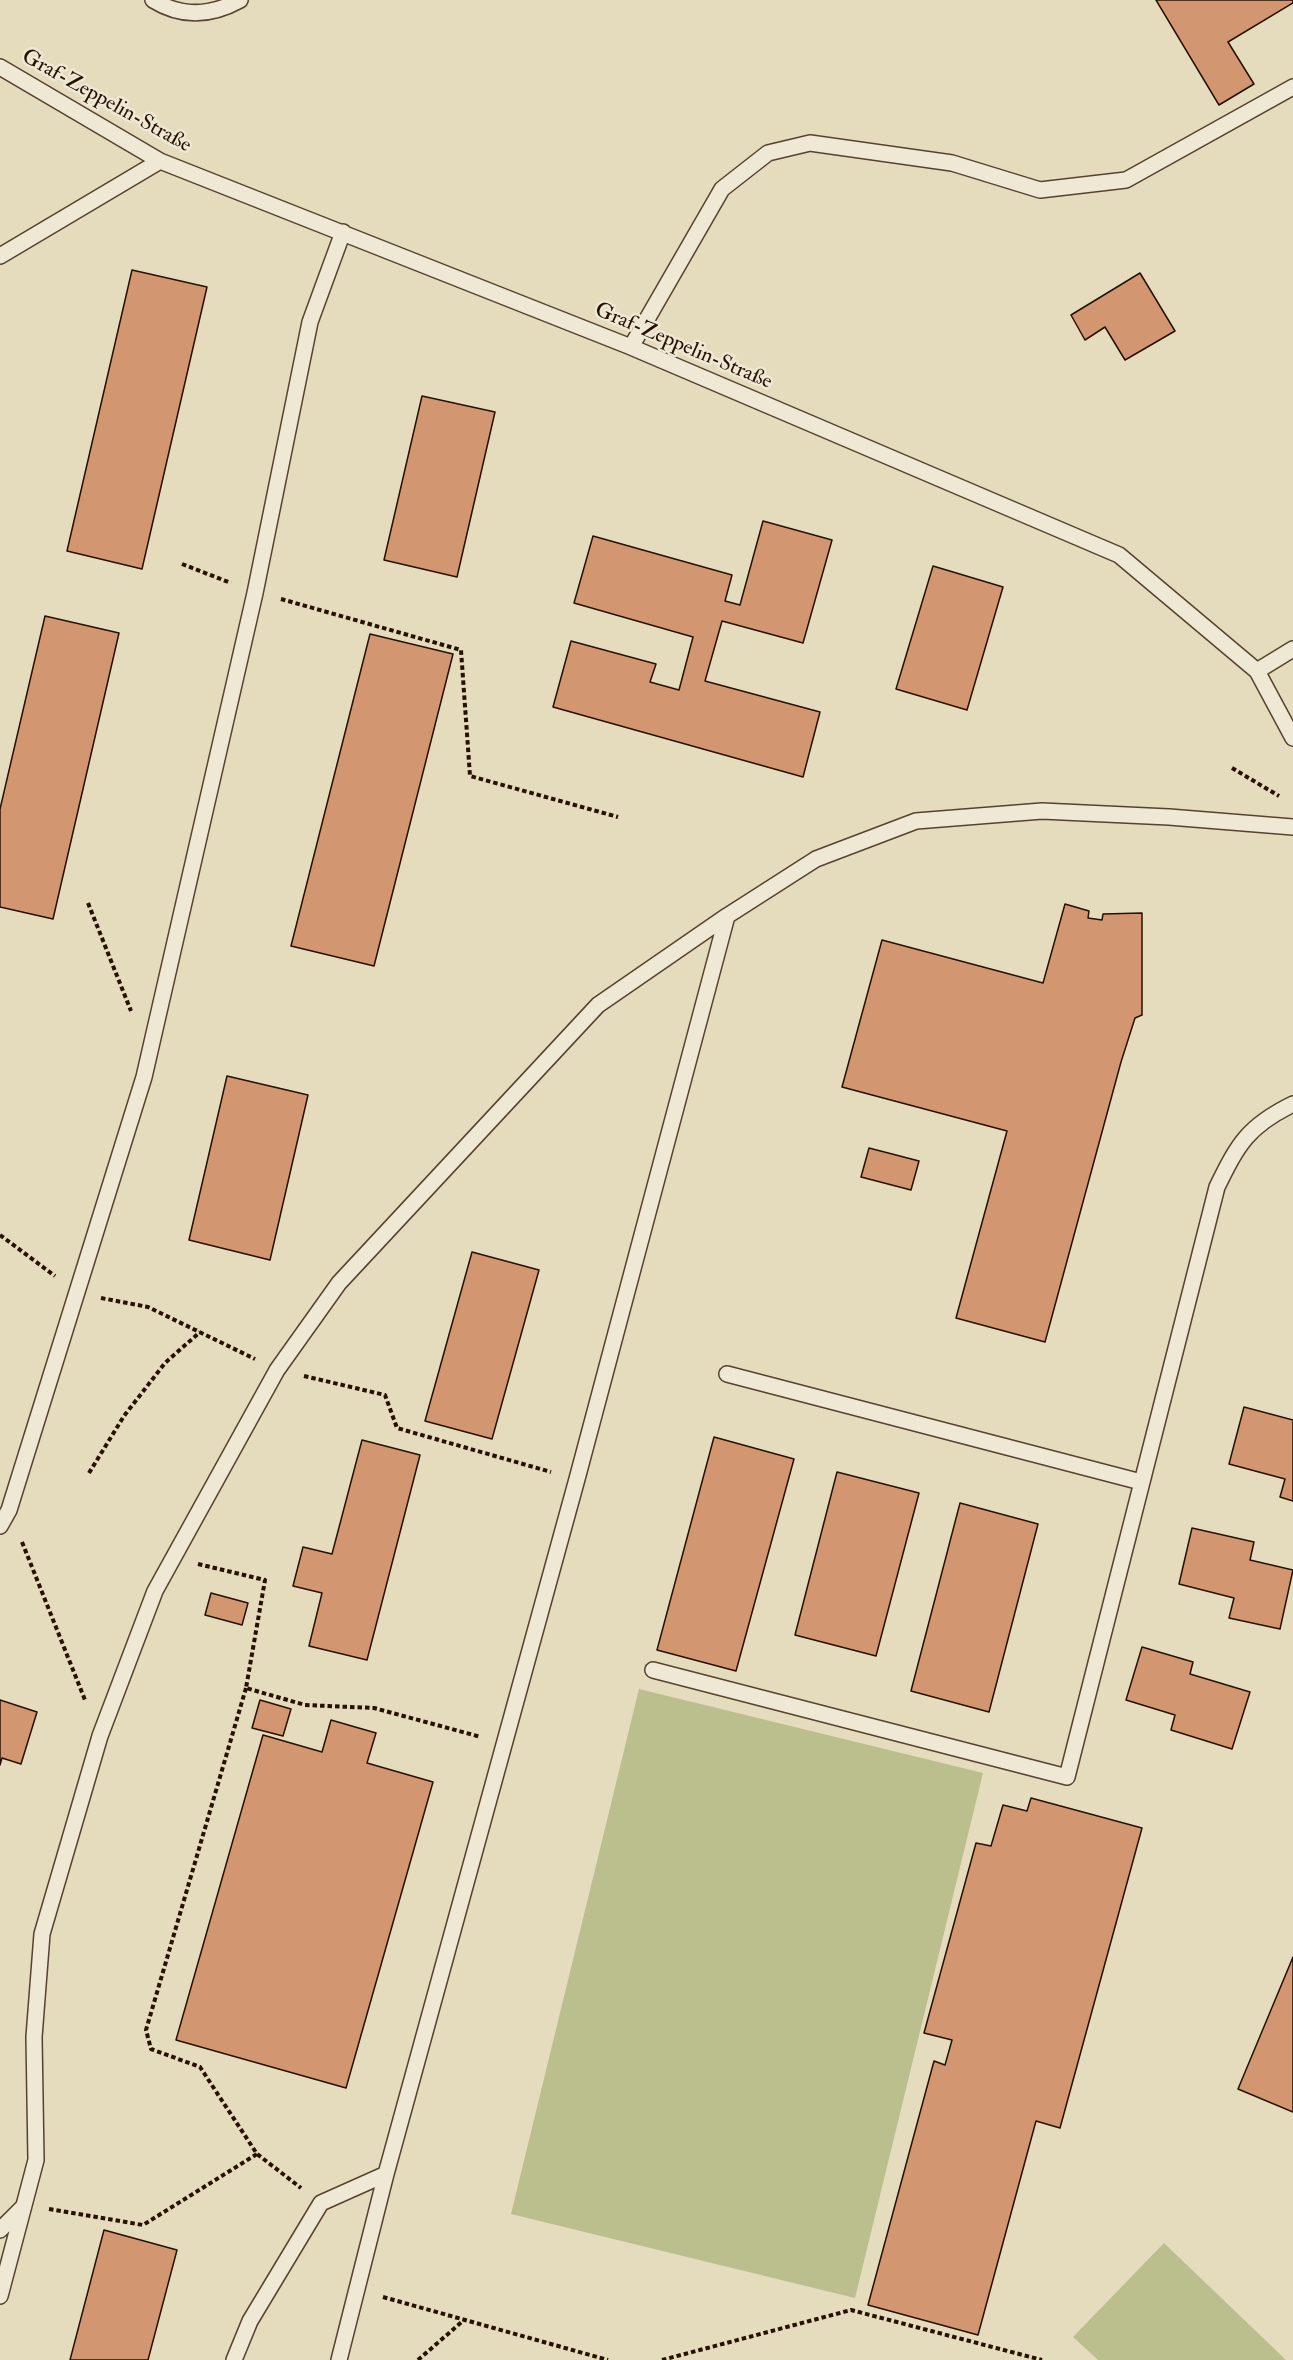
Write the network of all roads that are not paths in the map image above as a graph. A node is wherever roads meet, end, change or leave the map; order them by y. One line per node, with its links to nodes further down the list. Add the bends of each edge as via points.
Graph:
1 (153, 0): 2 (lane, via 166,8 203,14)
2 (240, 0)
3 (0, 67): 5 (lane, Graf-Zeppelin-Straße)
4 (1293, 87): 8 (lane, via 1126,180 1040,190 952,162 810,143 768,153 722,189)
5 (160, 161): 6 (lane, Graf-Zeppelin-Straße); 7 (lane)
6 (343, 232): 8 (lane, Graf-Zeppelin-Straße); 17 (lane, via 310,322 255,593 144,1077 9,1510)
7 (0, 256)
8 (632, 347): 10 (lane, Graf-Zeppelin-Straße, via 1119,555)
9 (1293, 649): 10 (lane)
10 (1257, 671): 11 (lane, Graf-Zeppelin-Straße)
11 (1293, 738)
12 (1293, 827): 13 (lane, via 1042,811 916,821 816,859)
13 (727, 916): 19 (lane); 20 (lane, via 598,1005 339,1282 277,1370 156,1591 100,1736 42,1934 34,2037 36,2160)
14 (1293, 1104): 16 (lane, via 1251,1130 1233,1153 1217,1187)
15 (727, 1374): 16 (lane)
16 (1141, 1482): 18 (lane, via 1067,1777)
17 (0, 1526)
18 (653, 1670)
19 (386, 2174): 23 (lane, via 321,2203 250,2320); 24 (lane)
20 (25, 2205): 21 (lane); 22 (lane)
21 (0, 2230)
22 (0, 2296)
23 (234, 2360)
24 (339, 2360)

